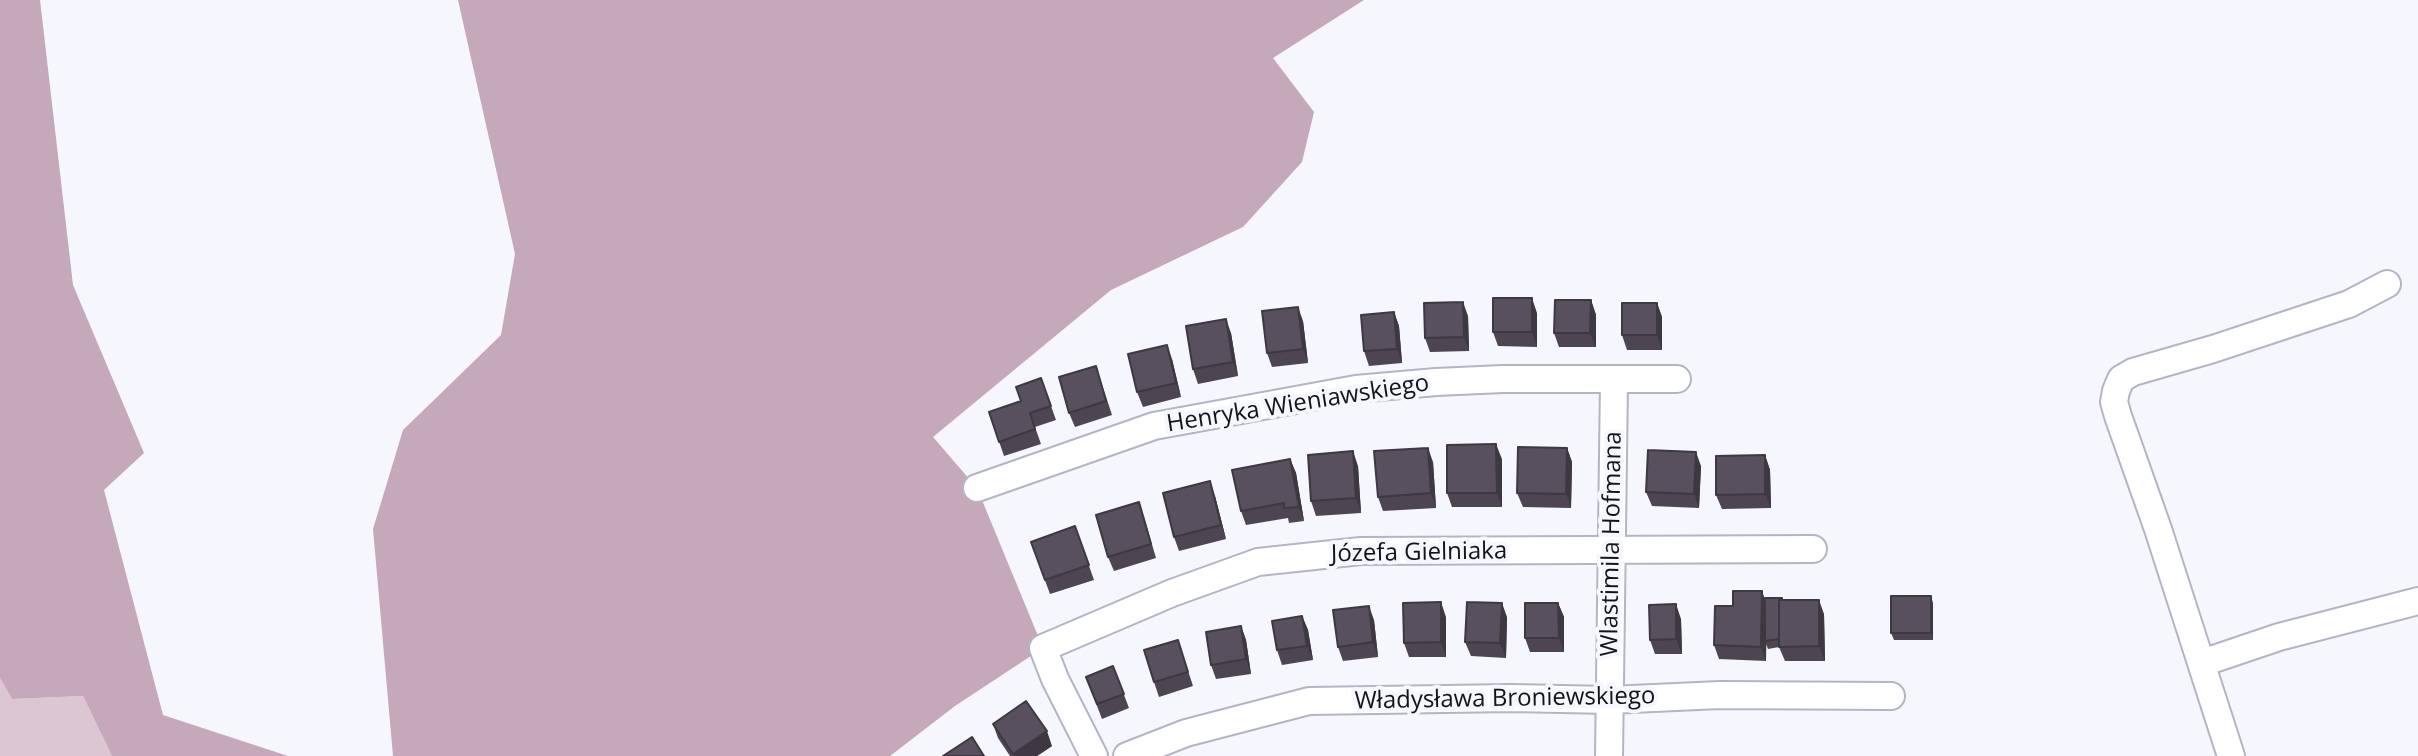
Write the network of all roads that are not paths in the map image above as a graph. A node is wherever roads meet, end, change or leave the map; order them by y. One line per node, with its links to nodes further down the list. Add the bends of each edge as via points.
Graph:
1 (2387, 284): 8 (street, via 2349,304 2121,379 2114,402)
2 (1677, 379): 3 (street, Henryka Wieniawskiego)
3 (1614, 381): 4 (street, Henryka Wieniawskiego, via 1476,380 1356,389 1154,426); 6 (street, Wlastimila Hofmana)
4 (977, 488)
5 (1813, 549): 6 (street, Józefa Gielniaka)
6 (1611, 551): 10 (street, Wlastimila Hofmana); 11 (street, Józefa Gielniaka, via 1361,551 1258,562 1172,593 1043,648)
7 (2418, 601): 8 (street)
8 (2202, 663): 14 (street)
9 (1891, 696): 10 (street, Władysława Broniewskiego)
10 (1610, 700): 12 (street, Władysława Broniewskiego, via 1309,701 1186,733); 13 (street, Wlastimila Hofmana)
11 (1094, 756)
12 (1127, 756)
13 (1609, 756)
14 (2231, 756)

